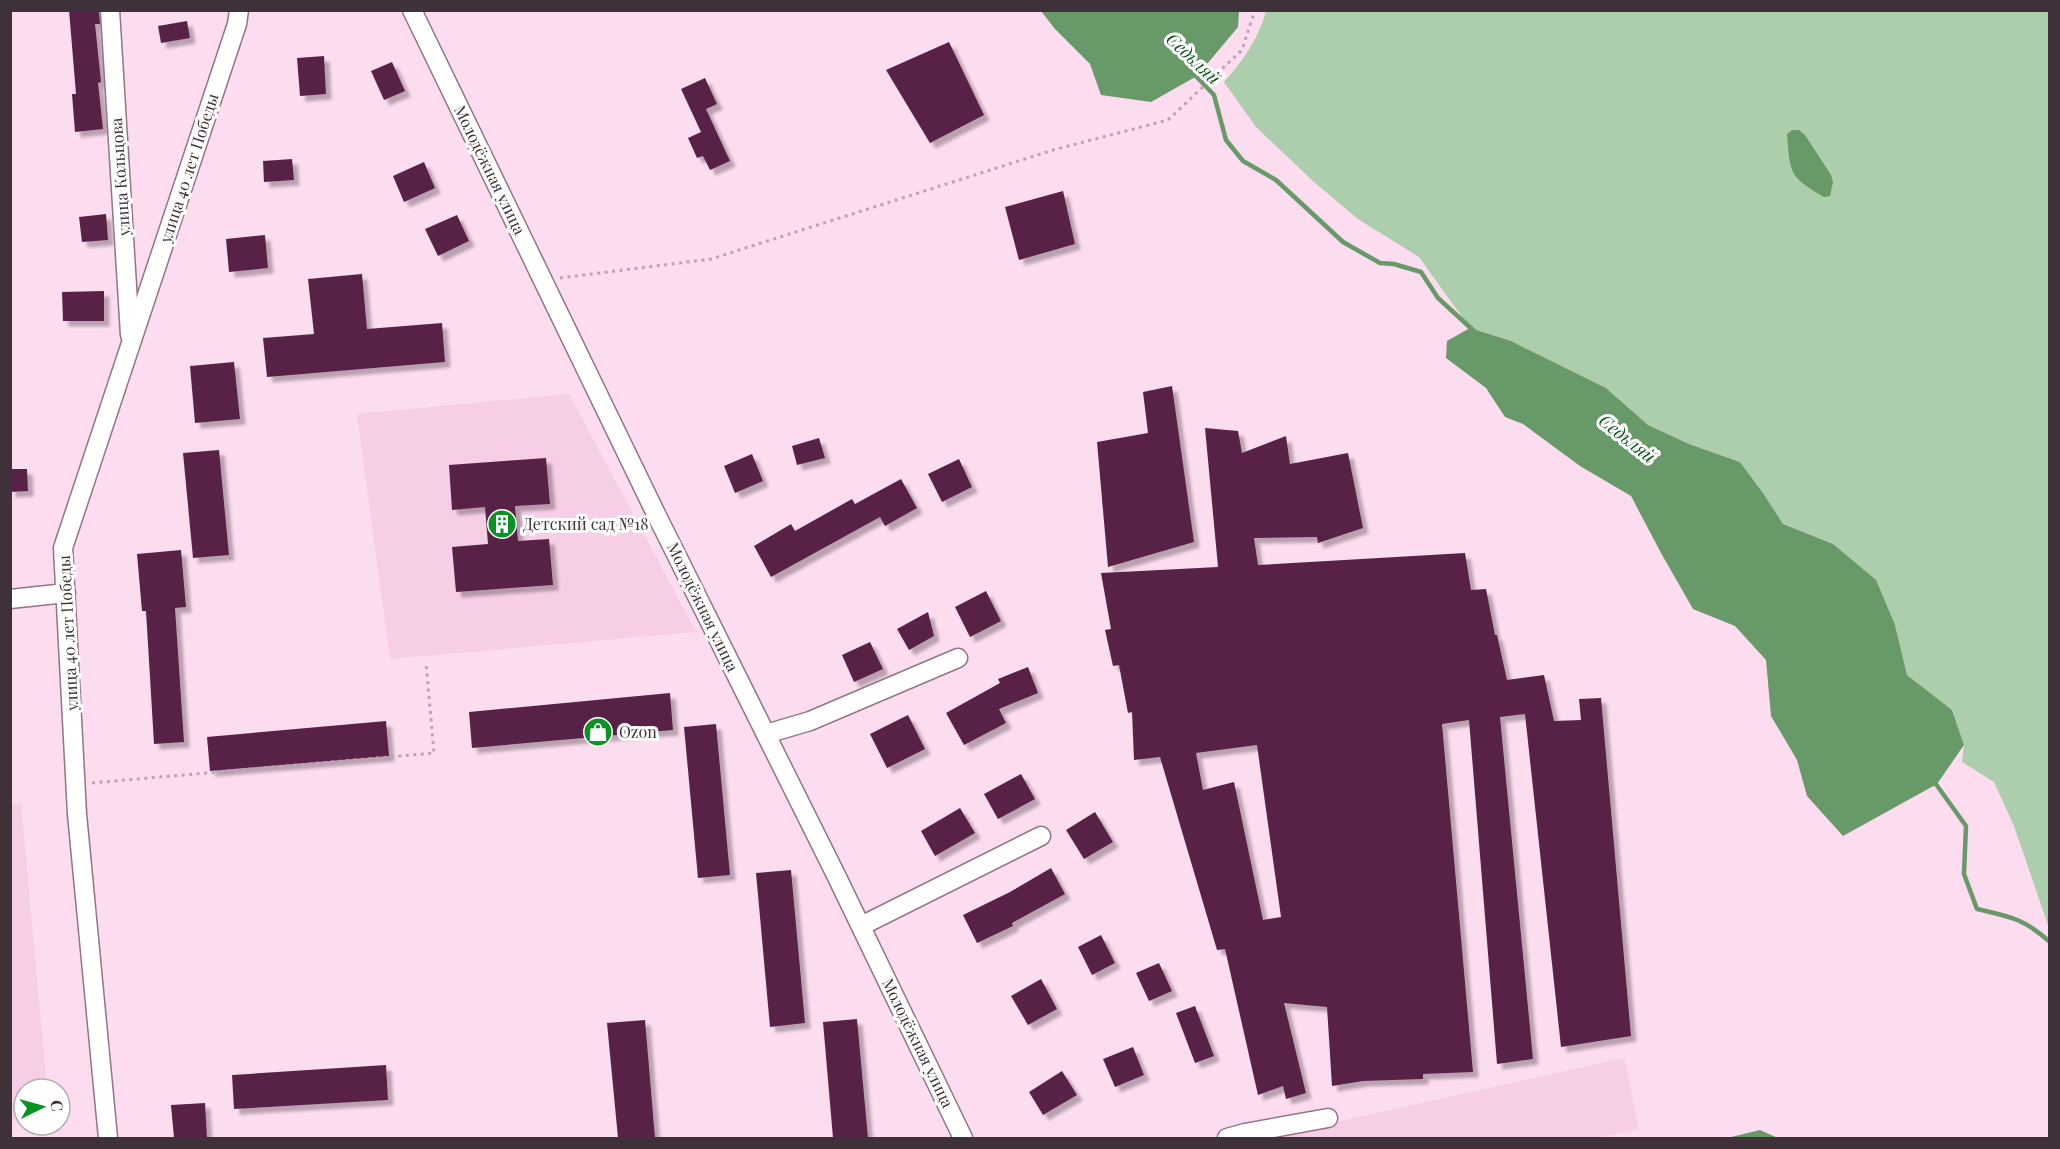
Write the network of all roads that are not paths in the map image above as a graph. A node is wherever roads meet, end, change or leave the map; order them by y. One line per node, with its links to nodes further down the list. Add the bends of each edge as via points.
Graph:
1 (110, 10): 4 (street, улица Кольцова)
2 (238, 10): 4 (street, улица 40 лет Победы, via 237,24)
3 (412, 10): 8 (street, Молодёжная улица)
4 (131, 344): 5 (street, улица 40 лет Победы, via 63,548)
5 (66, 593): 6 (street); 12 (street, улица 40 лет Победы, via 75,784)
6 (10, 599)
7 (958, 658): 8 (street, via 810,721)
8 (766, 734): 10 (street, Молодёжная улица)
9 (1041, 836): 10 (street)
10 (861, 926): 13 (street, Молодёжная улица)
11 (1328, 1118): 14 (street)
12 (108, 1138)
13 (963, 1138)
14 (1227, 1138)

